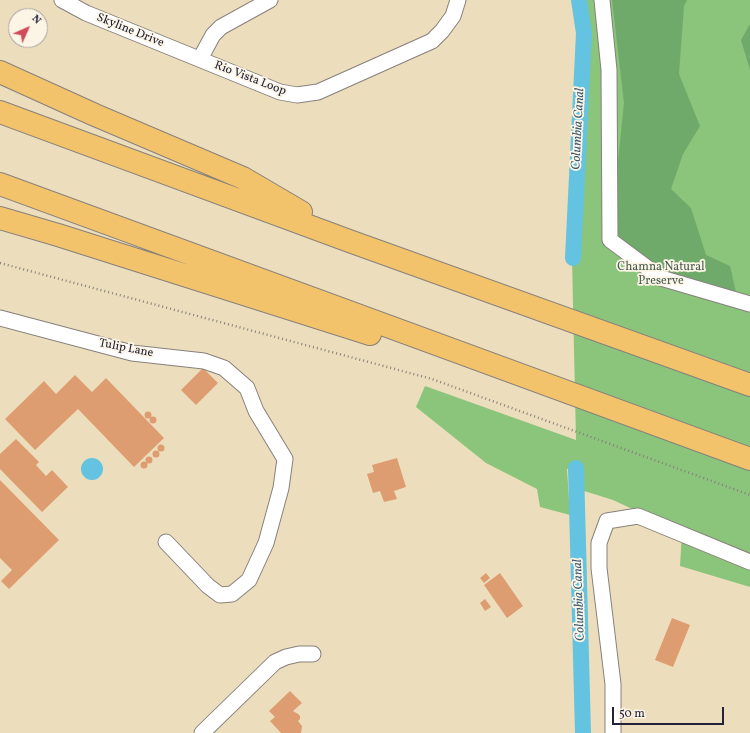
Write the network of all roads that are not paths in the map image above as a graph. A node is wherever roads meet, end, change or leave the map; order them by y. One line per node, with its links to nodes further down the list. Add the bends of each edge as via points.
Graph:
1 (62, 0): 5 (street, Skyline Drive, via 86,13)
2 (270, 0): 5 (street, Rio Vista Loop, via 221,27 213,35)
3 (458, 0): 5 (street, Rio Vista Loop, via 453,16 432,41 318,92 297,95 280,92)
4 (602, 0): 11 (street, via 609,70 610,240 661,278)
5 (200, 59)
6 (0, 72): 10 (highway, via 244,178)
7 (0, 112): 10 (highway)
8 (0, 184): 13 (highway)
9 (0, 218): 13 (highway, via 369,334)
10 (352, 242): 14 (highway)
11 (750, 304)
12 (0, 318): 16 (street, Tulip Lane, via 132,353 204,360 224,368 247,388 256,411 285,459 281,488 266,543 249,580 232,594 220,595)
13 (464, 354): 15 (highway)
14 (750, 385)
15 (750, 459)
16 (166, 542)
17 (750, 562): 20 (street, via 638,516 607,521 599,543 599,568 612,684)
18 (313, 654): 19 (street, via 299,654 275,662)
19 (202, 733)
20 (613, 733)

